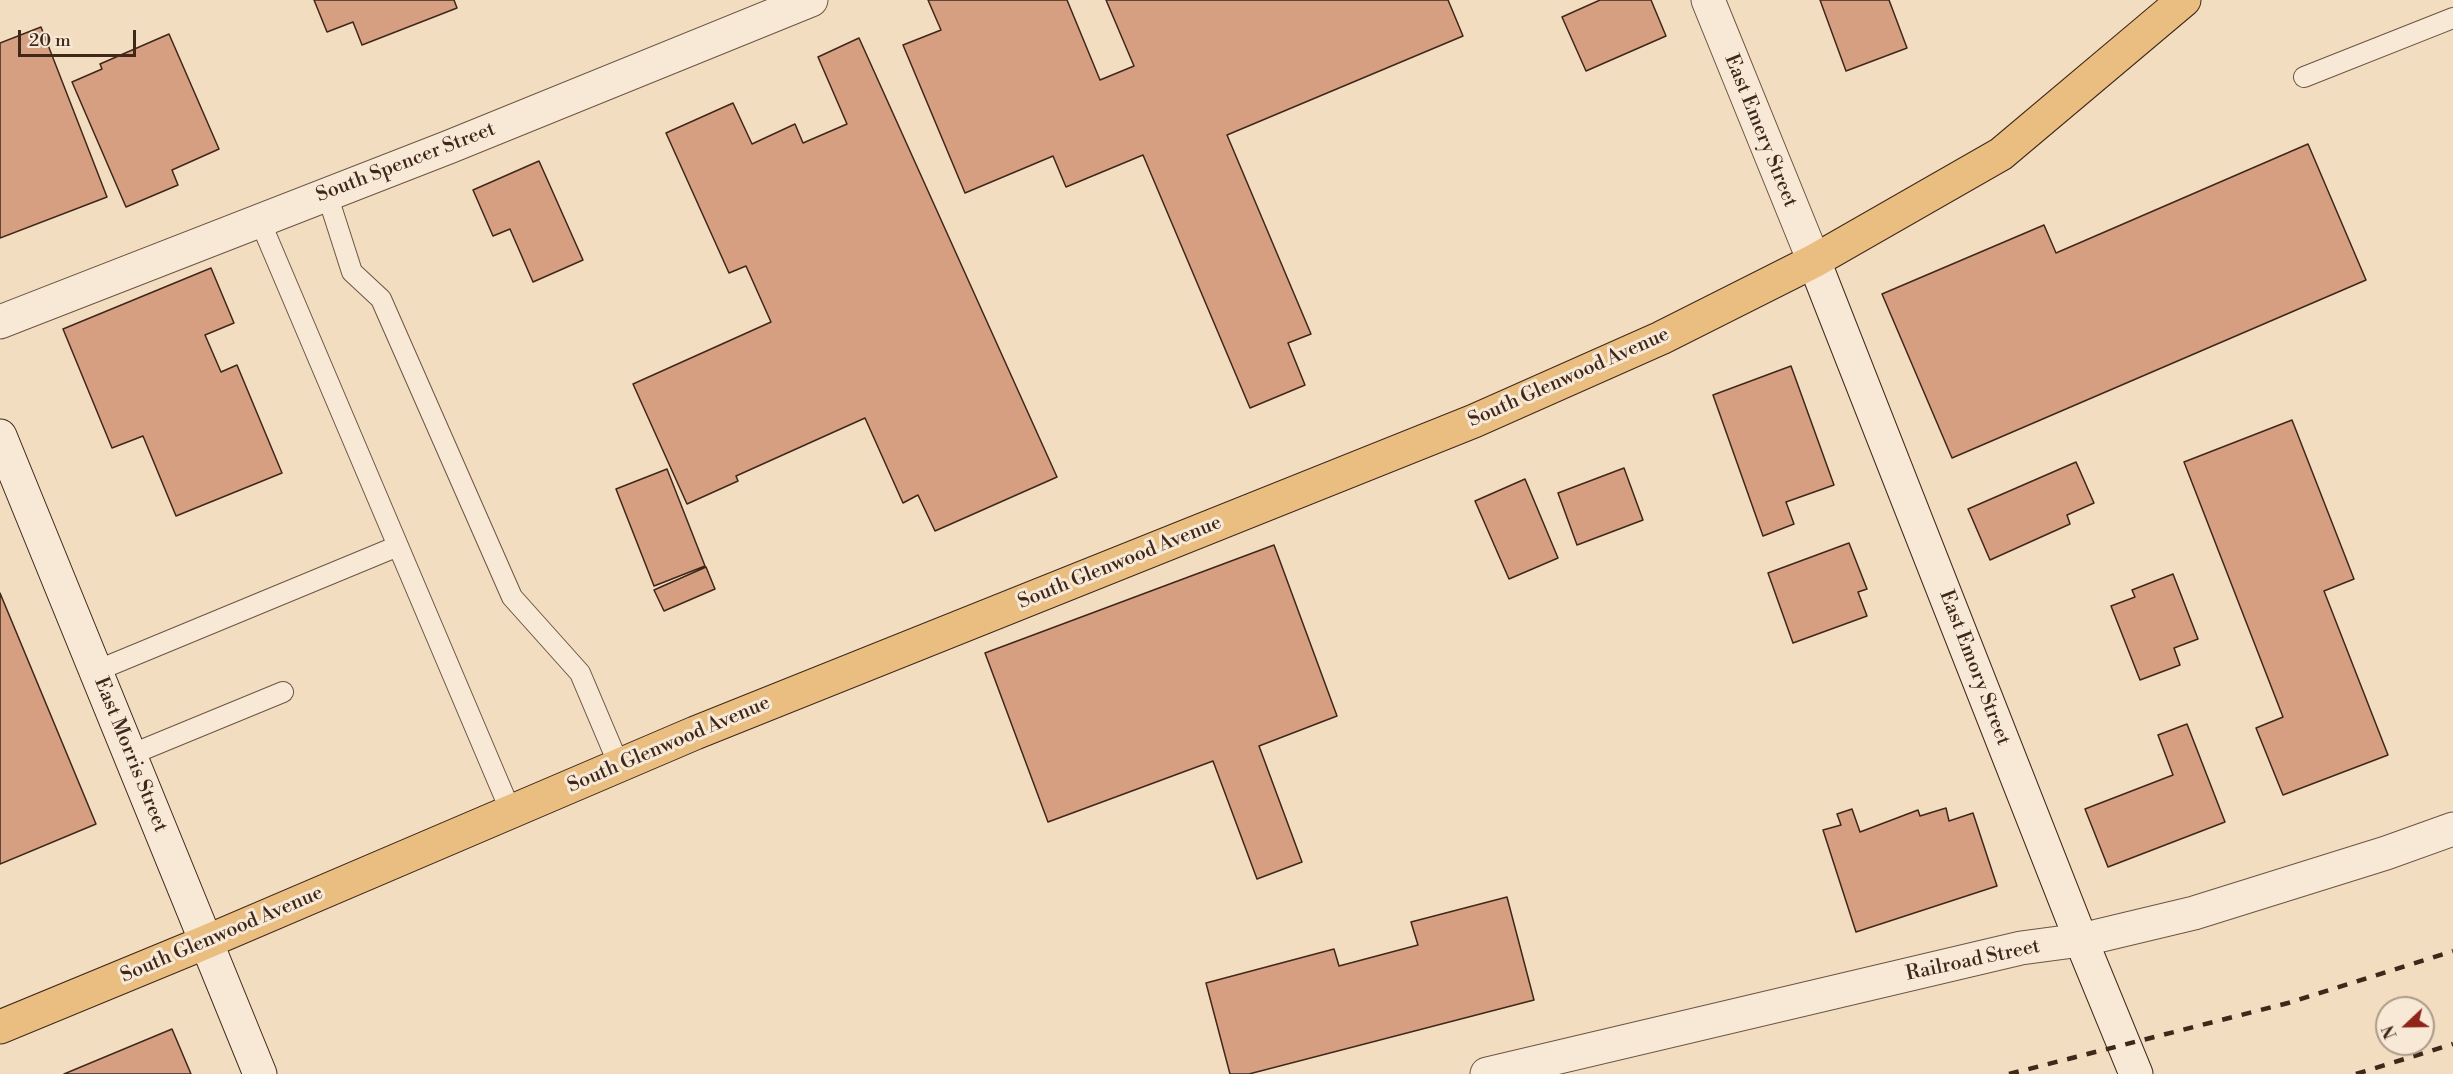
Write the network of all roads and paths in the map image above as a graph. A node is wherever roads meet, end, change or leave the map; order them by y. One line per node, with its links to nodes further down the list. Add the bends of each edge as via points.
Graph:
1 (811, 0): 6 (street, South Spencer Street)
2 (1708, 0): 8 (street, East Emery Street)
3 (2184, 0): 8 (main road, South Glenwood Avenue, via 2001,154)
4 (2453, 18): 5 (lane)
5 (2304, 76)
6 (327, 194): 7 (street, South Spencer Street); 15 (lane, via 352,272 381,299 512,597 580,673)
7 (260, 221): 9 (street, South Spencer Street); 11 (lane)
8 (1814, 261): 15 (main road, South Glenwood Avenue, via 1661,338 1474,421); 18 (street, East Emory Street)
9 (0, 322)
10 (0, 436): 12 (street, East Morris Street)
11 (398, 546): 12 (lane); 16 (lane)
12 (96, 671): 14 (street, East Morris Street)
13 (283, 692): 14 (lane)
14 (130, 755): 19 (street, East Morris Street)
15 (619, 765): 16 (main road, South Glenwood Avenue)
16 (511, 812): 19 (main road, South Glenwood Avenue)
17 (2453, 829): 18 (street, Railroad Street, via 2193,913)
18 (2081, 940): 22 (street, Railroad Street, via 2021,948); 23 (street, East Emory Street)
19 (206, 942): 20 (main road, South Glenwood Avenue); 21 (street, East Morris Street)
20 (0, 1027)
21 (260, 1074)
22 (1487, 1074)
23 (2136, 1074)

